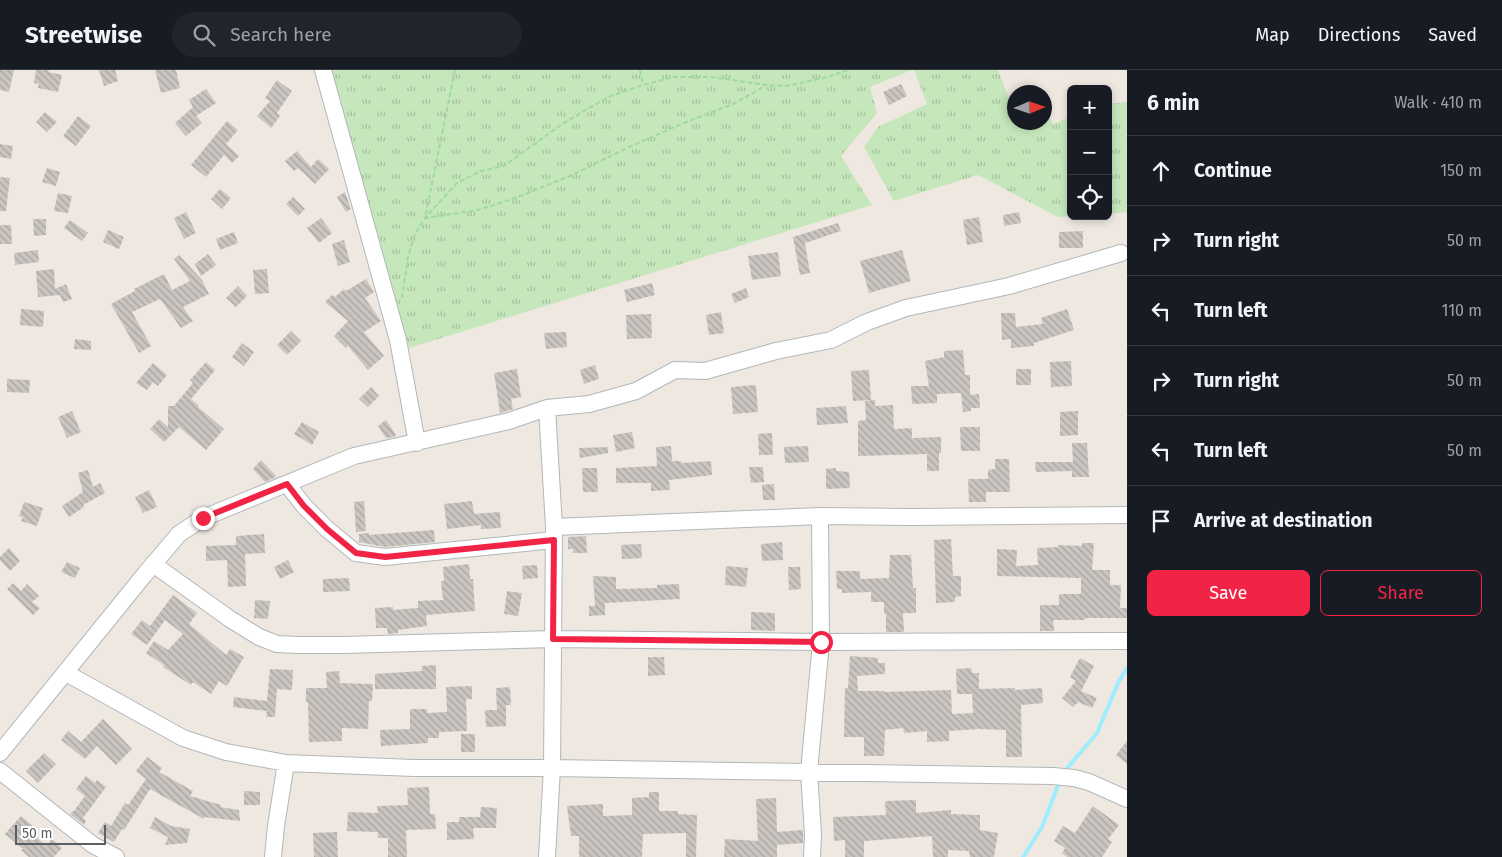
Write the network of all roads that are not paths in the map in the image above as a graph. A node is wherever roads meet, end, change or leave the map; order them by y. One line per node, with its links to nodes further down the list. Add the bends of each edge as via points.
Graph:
1 (322, 70): 4 (street)
2 (1121, 253): 5 (street, via 1010,286 906,308 831,340 776,351 705,372 675,370 636,391 589,404)
3 (399, 316): 4 (street)
4 (398, 340): 6 (street)
5 (547, 408): 6 (street, via 509,421); 10 (street)
6 (417, 443): 7 (street, via 354,456)
7 (287, 484): 10 (street, via 304,506 356,553 385,557); 11 (street, via 203,518 179,534)
8 (1127, 515): 9 (street)
9 (820, 516): 10 (street); 14 (street)
10 (554, 533): 12 (street)
11 (153, 564): 12 (street, via 230,619 277,644); 15 (street)
12 (553, 639): 14 (street); 18 (street)
13 (1127, 640): 14 (street)
14 (821, 642): 20 (street)
15 (66, 673): 16 (street); 17 (street, via 183,738 226,752)
16 (0, 753)
17 (286, 763): 18 (street, via 414,768); 23 (street)
18 (552, 768): 20 (street); 24 (street)
19 (0, 770): 22 (street, via 93,845)
20 (809, 772): 21 (street, via 1052,776 1089,782); 25 (street)
21 (1127, 799)
22 (116, 857)
23 (273, 857)
24 (547, 857)
25 (812, 857)

